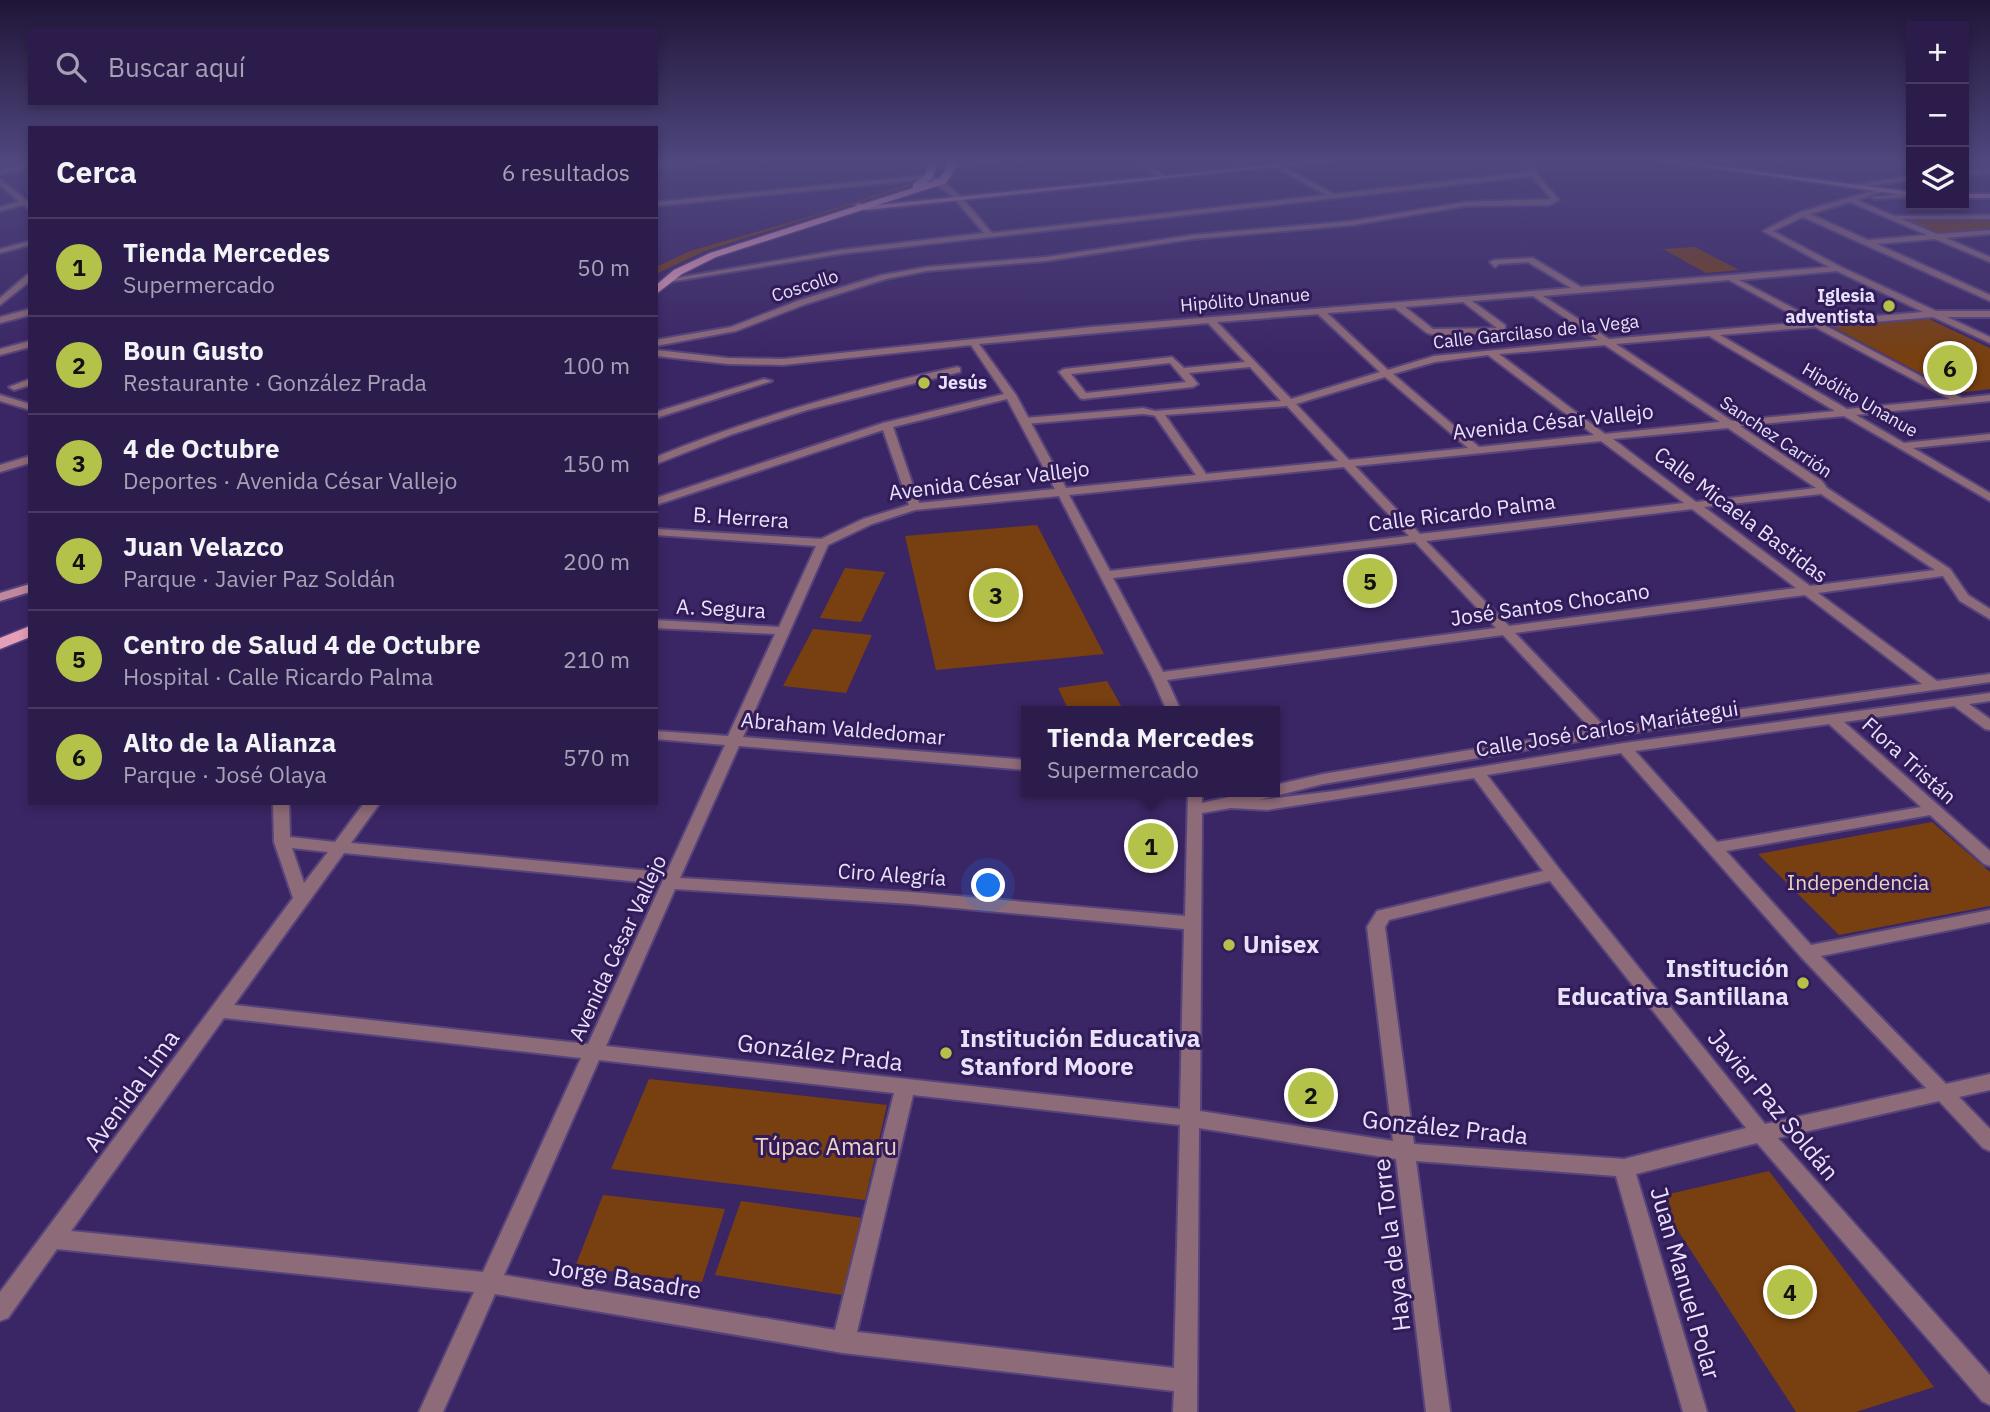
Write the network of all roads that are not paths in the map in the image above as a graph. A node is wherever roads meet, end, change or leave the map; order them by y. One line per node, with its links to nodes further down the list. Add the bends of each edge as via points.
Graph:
1 (798, 226): 18 (main road, via 702,254)
2 (804, 226): 21 (main road, via 713,255)
3 (981, 226): 10 (street)
4 (1062, 226): 10 (street)
5 (1320, 226): 40 (street, Coscollo, via 1193,237 885,277 733,328)
6 (1778, 226): 17 (street, via 1767,231)
7 (1828, 226): 12 (street)
8 (1910, 226): 11 (street)
9 (1990, 232): 11 (street)
10 (989, 234): 21 (street, via 775,261)
11 (1936, 237): 12 (street); 15 (street)
12 (1864, 243): 26 (street)
13 (28, 244): 14 (street)
14 (0, 251)
15 (1990, 260)
16 (1495, 265): 23 (street, via 1531,260)
17 (1838, 269): 19 (street, Hipólito Unanue); 30 (street)
18 (658, 278)
19 (1731, 278): 23 (street, Hipólito Unanue); 35 (street)
20 (28, 279): 27 (street)
21 (669, 280): 22 (main road)
22 (658, 289)
23 (1581, 291): 24 (street, Hipólito Unanue)
24 (1535, 294): 25 (street, Hipólito Unanue); 39 (street, Sanchez Carrión)
25 (1466, 300): 28 (street, Hipólito Unanue); 28 (street, via 1501,330 1430,331)
26 (1990, 301): 30 (street)
27 (0, 302)
28 (1398, 306): 29 (street, Hipólito Unanue)
29 (1321, 312): 34 (street, Hipólito Unanue); 48 (street)
30 (1927, 312): 32 (street); 35 (street, Calle Garcilaso de la Vega); 37 (street)
31 (28, 313): 33 (street)
32 (1990, 314)
33 (0, 320)
34 (1210, 321): 38 (street, Hipólito Unanue); 45 (street)
35 (1816, 323): 36 (street, Calle Garcilaso de la Vega); 55 (street)
36 (1710, 333): 39 (street, Calle Garcilaso de la Vega); 59 (street, Hipólito Unanue)
37 (1990, 340)
38 (973, 342): 44 (street, Hipólito Unanue, via 783,362); 52 (street)
39 (1604, 342): 43 (street, Calle Garcilaso de la Vega); 63 (street, Sanchez Carrión)
40 (658, 343)
41 (28, 345): 42 (street)
42 (0, 352)
43 (1490, 352): 48 (street, Calle Garcilaso de la Vega, via 1434,359); 65 (street, Calle Micaela Bastidas)
44 (658, 354)
45 (1252, 364): 47 (street); 56 (street)
46 (957, 370): 69 (street, via 828,400 708,438)
47 (1181, 371): 47 (street, via 1172,360 1065,372 1083,396 1193,384)
48 (1387, 374): 56 (street, Calle Garcilaso de la Vega); 67 (street)
49 (767, 380): 60 (street)
50 (28, 383): 51 (street)
51 (14, 387)
52 (1012, 396): 61 (street); 62 (street)
53 (0, 398): 57 (street)
54 (1990, 398): 55 (street, Avenida César Vallejo)
55 (1962, 401): 59 (street, Avenida César Vallejo)
56 (1289, 403): 58 (street, Calle Garcilaso de la Vega); 70 (street)
57 (28, 406)
58 (1157, 413): 61 (street, Calle Garcilaso de la Vega); 72 (street)
59 (1848, 413): 63 (street, Avenida César Vallejo); 66 (street, Hipólito Unanue)
60 (658, 414)
61 (1025, 421): 74 (street)
62 (887, 425): 76 (street); 78 (street)
63 (1728, 425): 65 (street, Avenida César Vallejo); 73 (street, Sanchez Carrión)
64 (1990, 437): 66 (street)
65 (1604, 438): 67 (street, Avenida César Vallejo); 77 (street, Calle Micaela Bastidas)
66 (1905, 446): 75 (street, Hipólito Unanue)
67 (1478, 451): 70 (street, Avenida César Vallejo)
68 (28, 460): 71 (street)
69 (658, 460)
70 (1347, 464): 72 (street, Avenida César Vallejo); 80 (street)
71 (0, 469)
72 (1204, 479): 74 (street, Avenida César Vallejo)
73 (1823, 489): 77 (street, Calle Ricardo Palma); 82 (street, Sanchez Carrión)
74 (1064, 493): 78 (street, Avenida César Vallejo); 83 (street)
75 (1987, 494)
76 (658, 501)
77 (1693, 505): 80 (street, Calle Ricardo Palma); 87 (street, Calle Micaela Bastidas)
78 (915, 507): 81 (street, Avenida César Vallejo, via 849,527)
79 (658, 532): 81 (street, B. Herrera)
80 (1417, 538): 83 (street, Calle Ricardo Palma); 92 (street)
81 (823, 543): 91 (street, Avenida César Vallejo)
82 (1946, 572): 87 (street, José Santos Chocano); 89 (street, Sanchez Carrión, via 1964,598)
83 (1106, 575): 95 (street)
84 (28, 580): 85 (main road)
85 (0, 588)
86 (28, 589): 88 (main road)
87 (1807, 590): 92 (street, José Santos Chocano); 97 (street, Calle Micaela Bastidas)
88 (0, 597)
89 (1990, 615)
90 (658, 624): 91 (street, A. Segura)
91 (784, 631): 105 (street, Avenida César Vallejo)
92 (1505, 631): 95 (street, José Santos Chocano); 103 (street)
93 (28, 632): 94 (main road)
94 (0, 644)
95 (1158, 677): 100 (street)
96 (1990, 678): 97 (street, Calle José Carlos Mariátegui)
97 (1934, 686): 103 (street, Calle José Carlos Mariátegui)
98 (1990, 697): 99 (street, Calle José Carlos Mariátegui)
99 (1956, 701): 101 (street, Calle José Carlos Mariátegui); 102 (street)
100 (1172, 706)
101 (1832, 719): 106 (street, Calle José Carlos Mariátegui); 115 (street, Flora Tristán)
102 (1990, 726)
103 (1603, 733): 109 (street, Calle José Carlos Mariátegui)
104 (658, 735): 105 (street, Abraham Valdedomar)
105 (735, 741): 107 (street, Abraham Valdedomar); 122 (street, Avenida César Vallejo)
106 (1624, 748): 108 (street, Calle José Carlos Mariátegui); 118 (street)
107 (1021, 765)
108 (1477, 772): 112 (street, Calle José Carlos Mariátegui, via 1267,805); 120 (street, Javier Paz Soldán)
109 (1280, 789)
110 (1251, 797): 112 (street, Calle José Carlos Mariátegui)
111 (1196, 800): 112 (street, Calle José Carlos Mariátegui); 125 (street, Calle José Carlos Mariátegui)
112 (1231, 803)
113 (281, 805): 116 (street)
114 (371, 805): 117 (street, Avenida Lima)
115 (1931, 810): 118 (street); 119 (street, Flora Tristán)
116 (282, 842): 117 (street); 123 (street)
117 (340, 848): 121 (street); 123 (street, Avenida Lima)
118 (1713, 848): 126 (street)
119 (1990, 860)
120 (1554, 874): 133 (street, Javier Paz Soldán); 135 (street, Haya de la Torre, via 1408,907 1383,915 1376,927)
121 (651, 877)
122 (672, 883): 125 (street, Ciro Alegría); 128 (street, Avenida César Vallejo)
123 (302, 900): 127 (street, Avenida Lima)
124 (1990, 916): 126 (street)
125 (1192, 923): 132 (street, Calle José Carlos Mariátegui)
126 (1807, 952): 131 (street)
127 (221, 1011): 128 (street, González Prada); 137 (street, Avenida Lima)
128 (594, 1051): 130 (street, González Prada); 138 (street, Avenida César Vallejo)
129 (1990, 1082): 131 (street, González Prada)
130 (905, 1088): 132 (street, González Prada); 140 (street)
131 (1941, 1093): 133 (street, González Prada); 134 (street)
132 (1191, 1118): 135 (street, González Prada); 141 (street, Calle José Carlos Mariátegui)
133 (1762, 1133): 136 (street, González Prada); 142 (street, Javier Paz Soldán)
134 (1990, 1142)
135 (1407, 1152): 136 (street, González Prada); 145 (street, Haya de la Torre)
136 (1624, 1168): 146 (street, Juan Manuel Polar)
137 (55, 1238): 138 (street, Jorge Basadre); 139 (street, Avenida Lima)
138 (489, 1283): 140 (street, Jorge Basadre); 143 (street, Avenida César Vallejo)
139 (0, 1310)
140 (843, 1342): 141 (street, Jorge Basadre)
141 (1185, 1381): 144 (street, Calle José Carlos Mariátegui)
142 (1990, 1393)
143 (431, 1412)
144 (1185, 1412)
145 (1438, 1412)
146 (1695, 1412)

